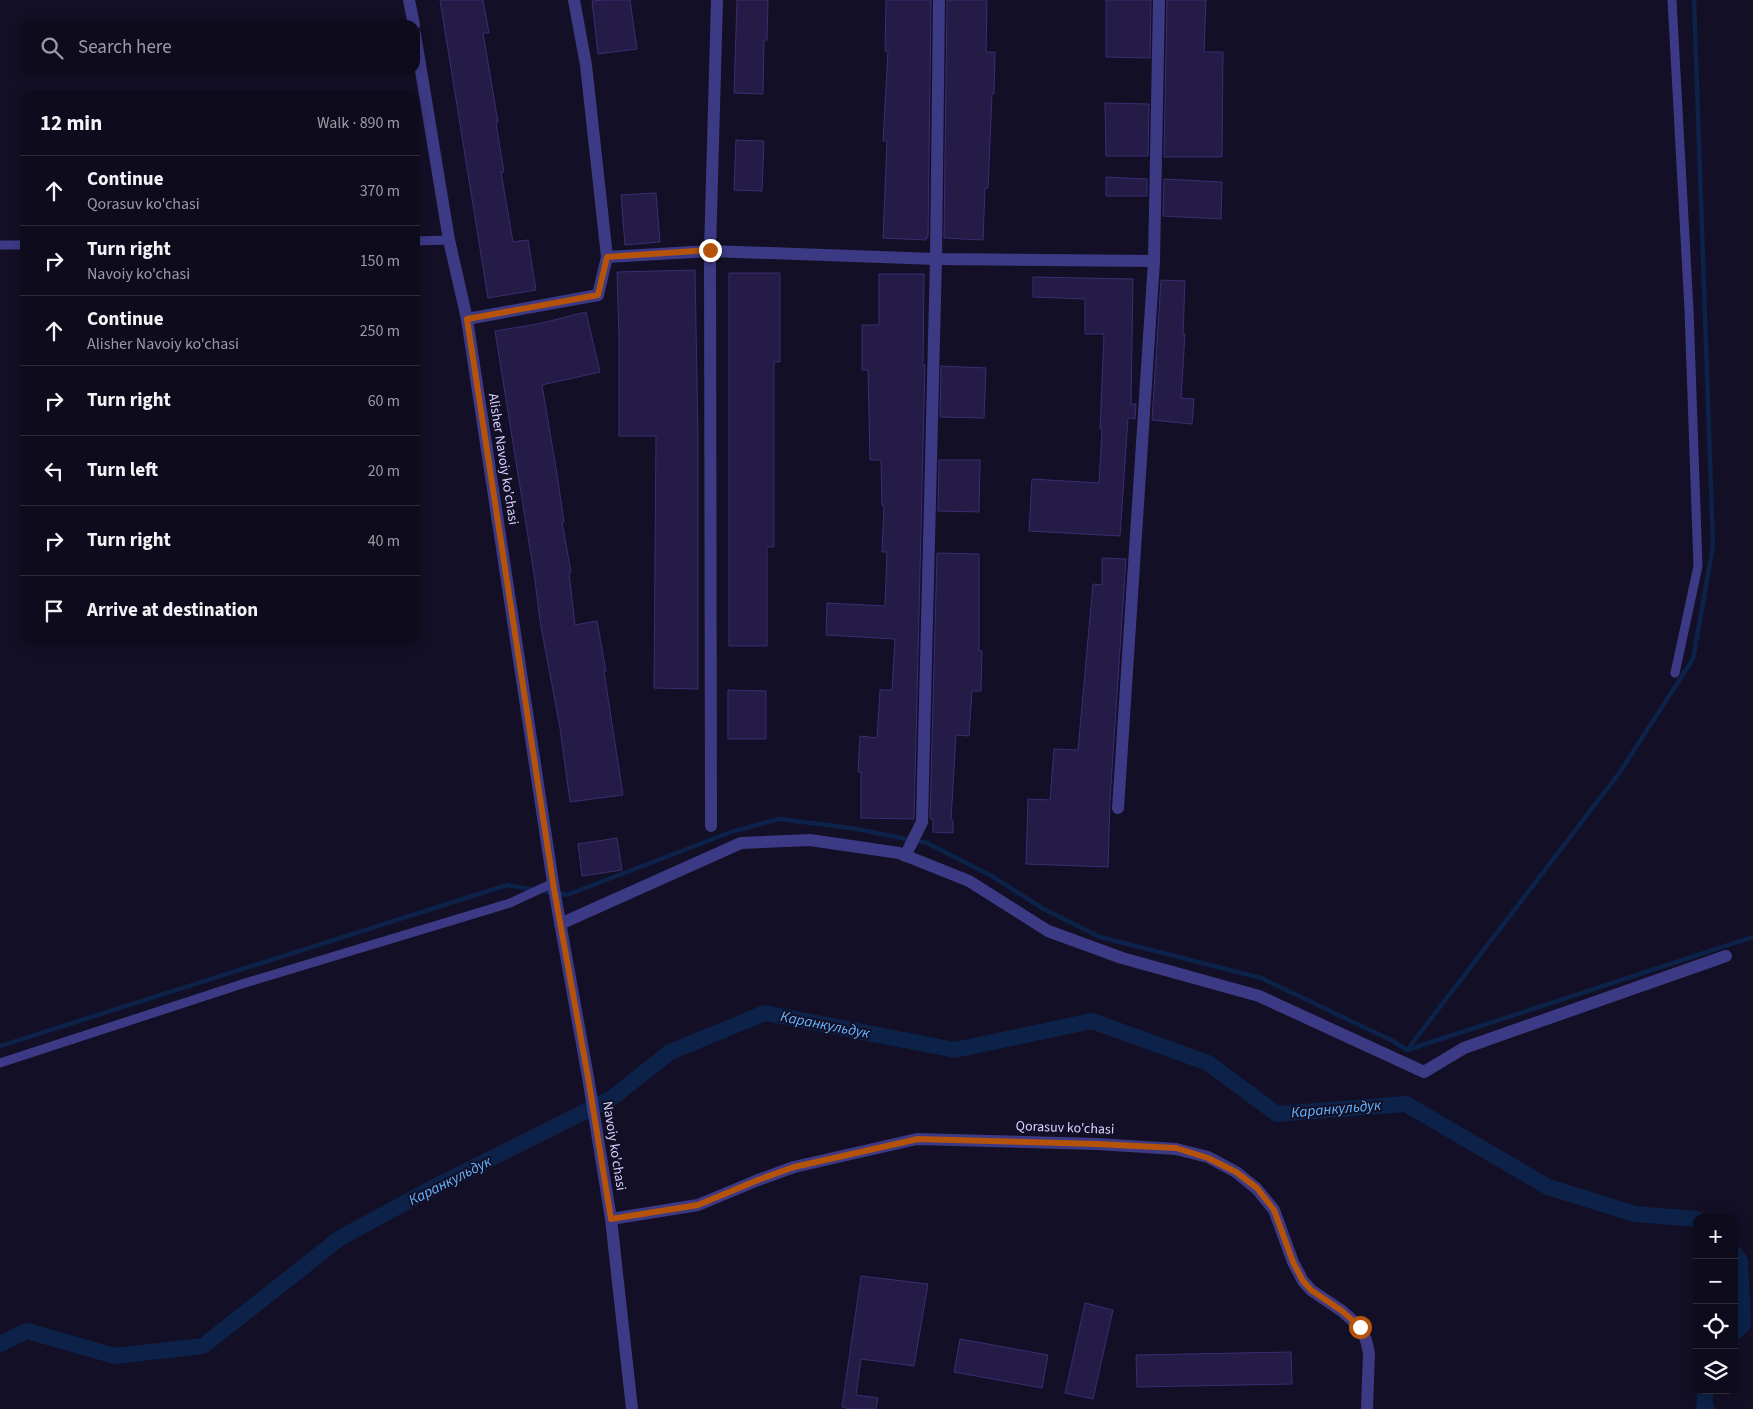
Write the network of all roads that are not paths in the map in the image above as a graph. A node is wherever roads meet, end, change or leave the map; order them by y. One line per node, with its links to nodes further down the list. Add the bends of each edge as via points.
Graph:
1 (409, 0): 7 (street)
2 (574, 0): 14 (street, via 586,65)
3 (716, 0): 13 (street)
4 (939, 0): 15 (street)
5 (1159, 0): 16 (street)
6 (1672, 0): 18 (lane, via 1689,310 1698,566)
7 (413, 20)
8 (420, 63): 9 (street, Alisher Navoiy ko'chasi)
9 (450, 240): 10 (lane); 17 (street, Alisher Navoiy ko'chasi)
10 (420, 241)
11 (0, 245): 12 (lane)
12 (20, 245)
13 (710, 250): 14 (street); 15 (street); 20 (street)
14 (607, 257): 17 (street, via 598,295)
15 (936, 259): 16 (street); 21 (street, via 922,822)
16 (1154, 261): 19 (street)
17 (467, 319): 22 (street, Alisher Navoiy ko'chasi)
18 (1675, 673)
19 (1118, 808)
20 (711, 826)
21 (905, 856): 23 (street, via 810,840 741,843); 24 (street, via 969,881 1048,931 1122,958 1259,996 1424,1072 1464,1048)
22 (554, 886): 23 (street, Navoiy ko'chasi); 25 (lane, via 510,903)
23 (560, 924): 26 (street, Navoiy ko'chasi)
24 (1726, 956)
25 (0, 1063)
26 (611, 1219): 27 (street, Navoiy ko'chasi); 28 (street, Qorasuv ko'chasi, via 698,1205 794,1167 918,1139 1176,1148 1208,1158 1236,1172 1257,1188 1274,1210 1303,1281 1360,1327 1369,1354)
27 (632, 1409)
28 (1367, 1409)

